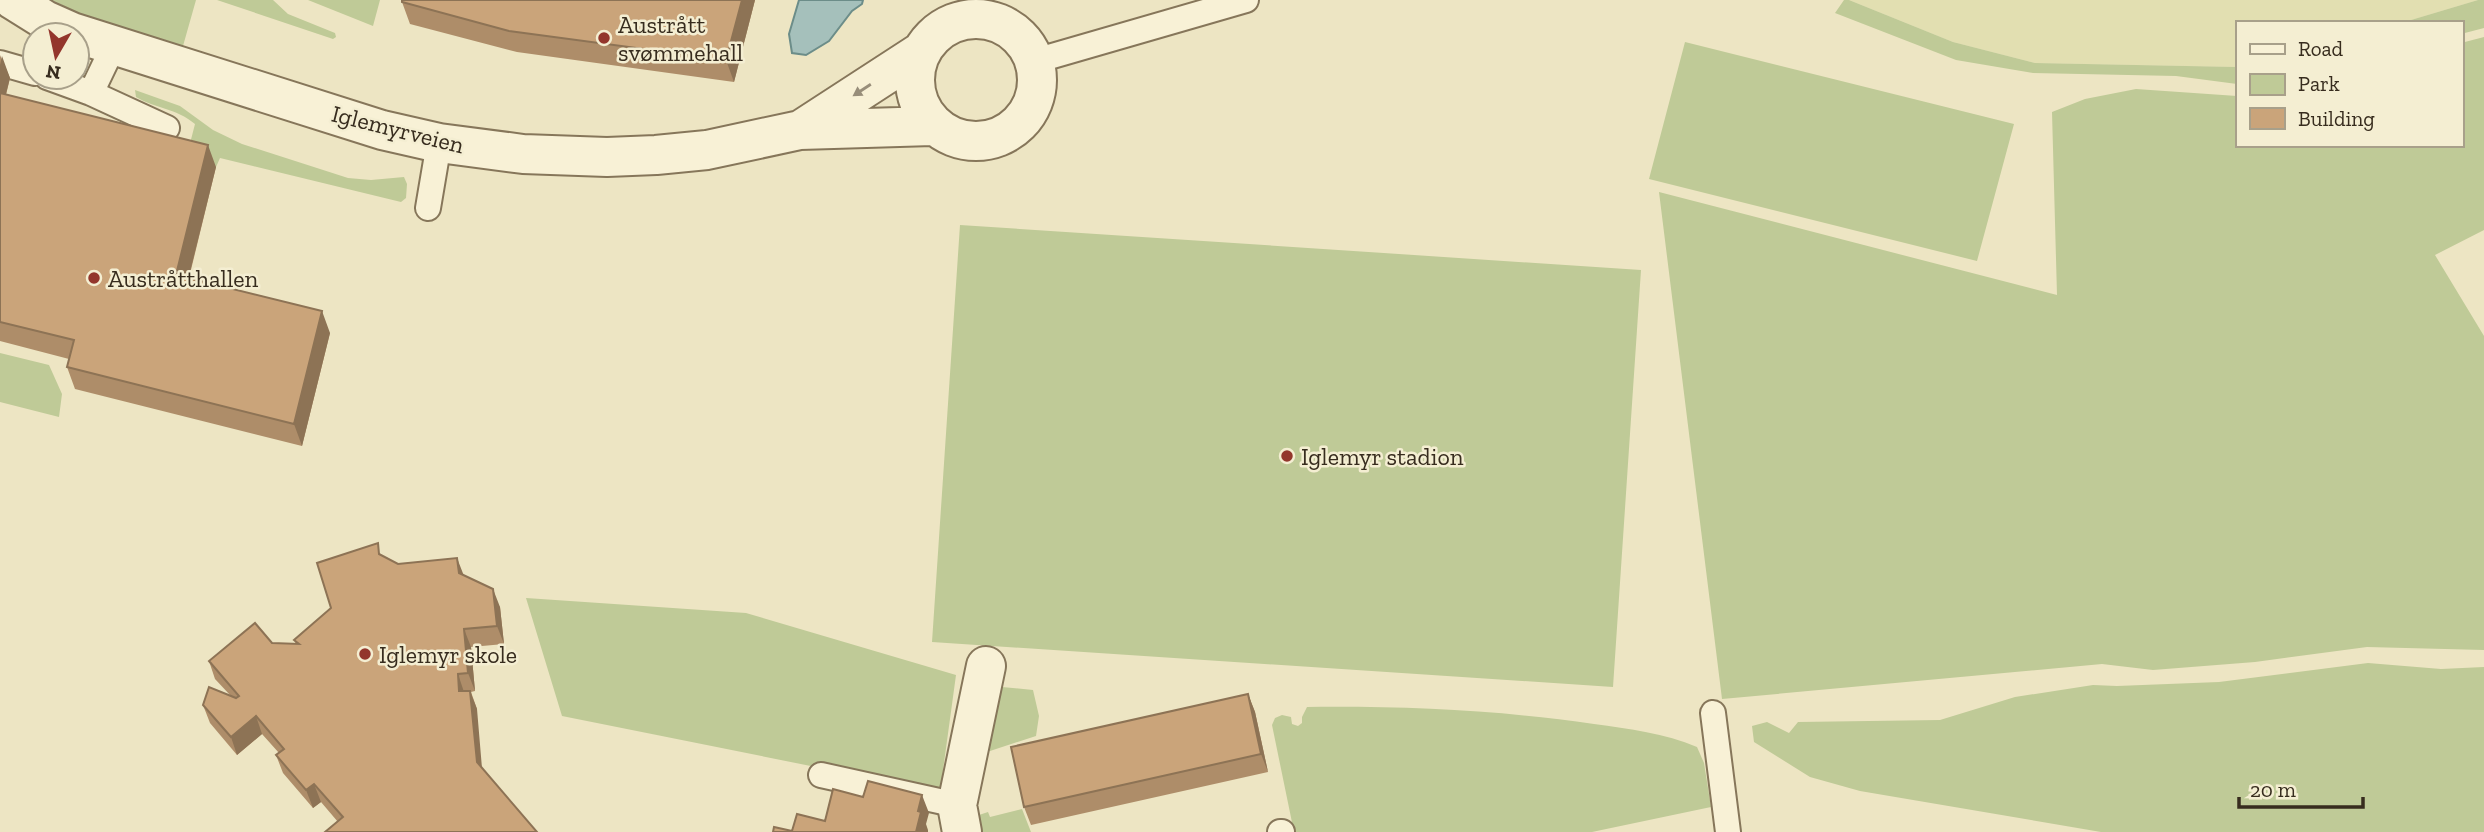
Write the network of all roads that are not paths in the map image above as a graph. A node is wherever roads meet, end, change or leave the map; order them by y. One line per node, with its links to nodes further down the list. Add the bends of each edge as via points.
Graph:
1 (13, 0): 5 (street, Iglemyrveien, via 45,20)
2 (1245, 0): 6 (lane)
3 (980, 9): 4 (street); 6 (street, via 1017,33)
4 (926, 29): 11 (street, via 914,92); 13 (street, Iglemyrveien, one-way to 13)
5 (114, 45): 10 (lane); 14 (street, Iglemyrveien)
6 (1035, 61): 11 (street, via 1037,94 1022,123 995,141 962,142)
7 (0, 63): 8 (lane)
8 (21, 69)
9 (86, 91): 10 (lane)
10 (91, 93): 12 (lane)
11 (932, 126): 13 (street, Iglemyrveien)
12 (167, 128)
13 (800, 130): 14 (street, Iglemyrveien, via 707,149 607,157)
14 (439, 144): 15 (lane)
15 (428, 208)
16 (986, 666): 19 (street)
17 (1713, 713): 20 (lane)
18 (821, 775): 19 (lane)
19 (960, 819)
20 (1728, 832)

